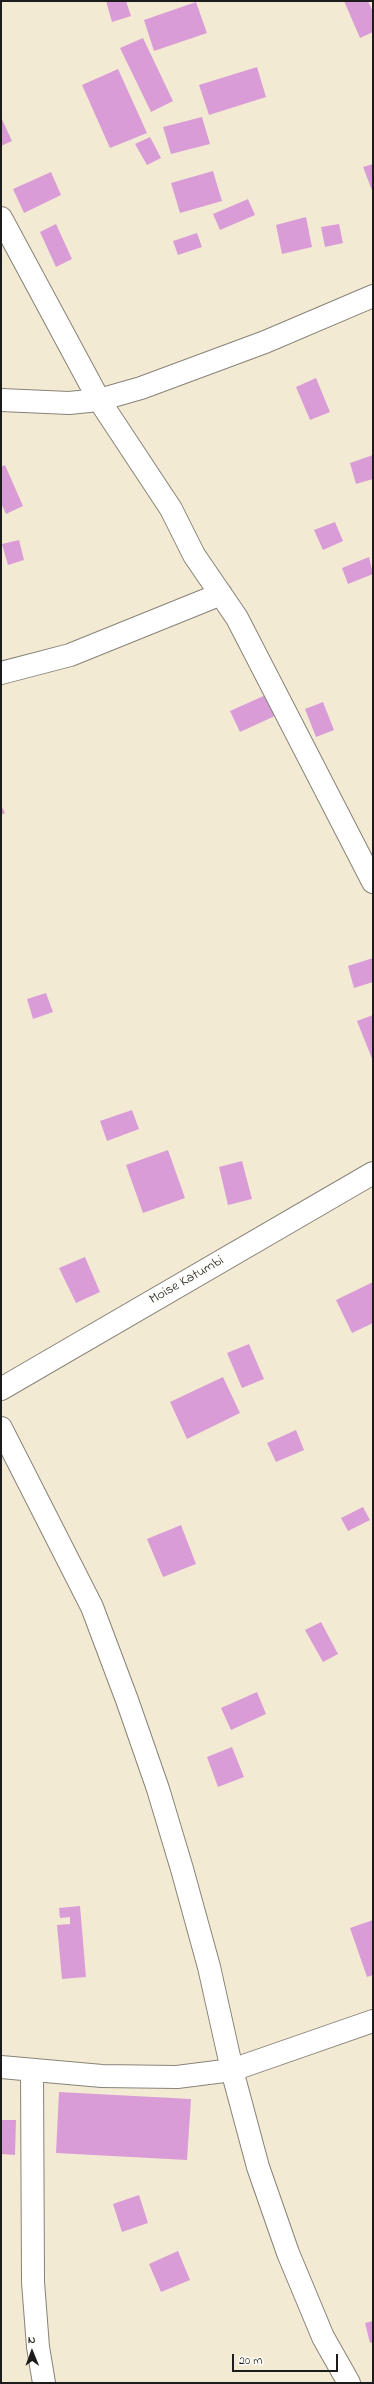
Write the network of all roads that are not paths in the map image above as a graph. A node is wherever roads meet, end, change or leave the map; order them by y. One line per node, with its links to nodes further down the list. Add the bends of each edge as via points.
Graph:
1 (1, 218): 4 (street)
2 (373, 296): 4 (street, via 266,342 141,388)
3 (1, 400): 4 (street, via 69,403)
4 (99, 400): 5 (street, via 171,509 194,555)
5 (221, 594): 6 (street, via 70,655); 7 (street, via 237,618)
6 (1, 673)
7 (373, 882)
8 (373, 1173): 9 (street, Moise Katumbi)
9 (1, 1389)
10 (1, 1428): 14 (street, via 92,1607 126,1700 158,1789 182,1869 209,1967)
11 (373, 2021): 14 (street)
12 (1, 2067): 13 (street)
13 (32, 2070): 14 (street, via 102,2076 170,2076); 15 (street, via 32,2282)
14 (232, 2070): 16 (street, via 258,2167 288,2253 323,2337)
15 (44, 2383)
16 (349, 2383)

